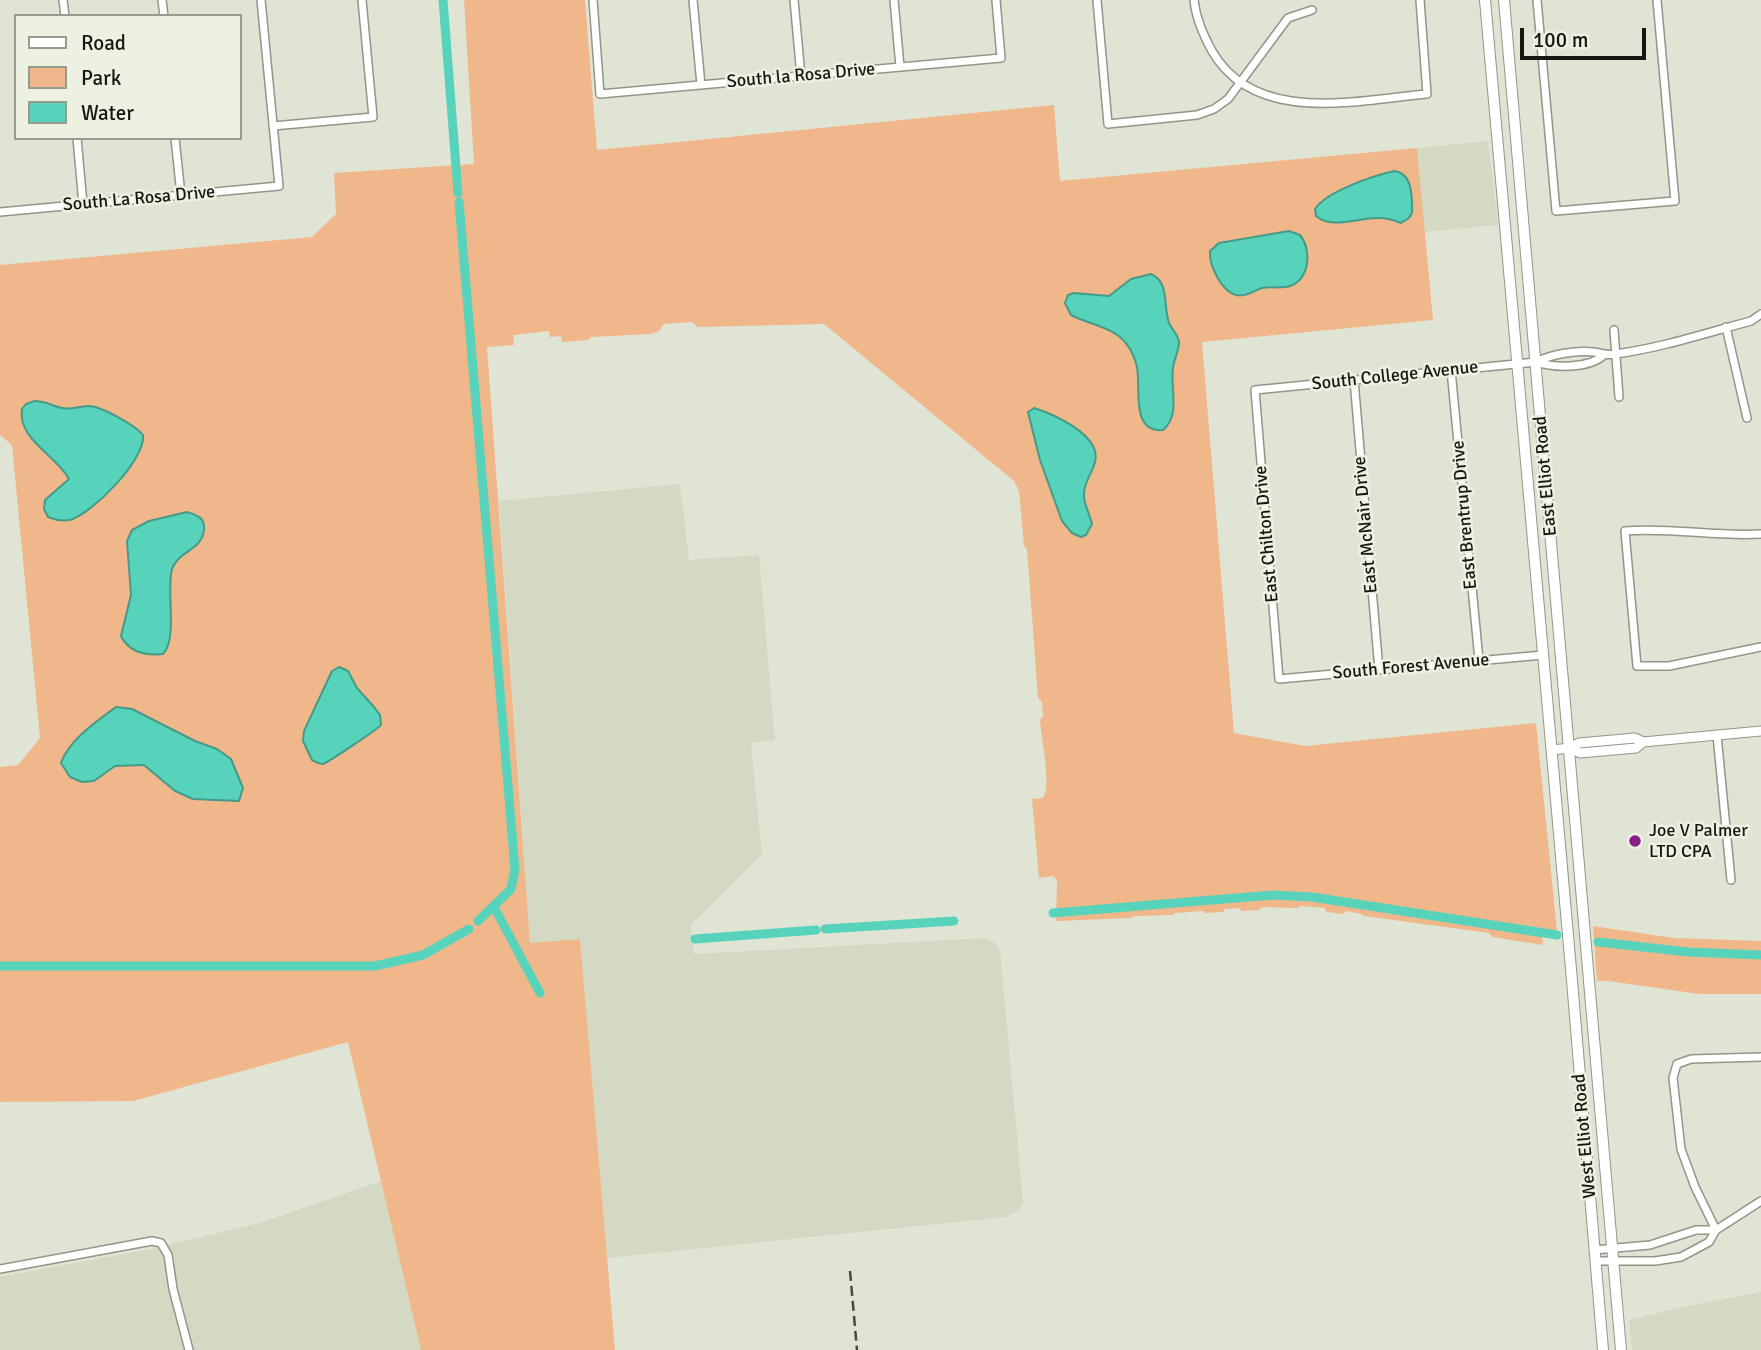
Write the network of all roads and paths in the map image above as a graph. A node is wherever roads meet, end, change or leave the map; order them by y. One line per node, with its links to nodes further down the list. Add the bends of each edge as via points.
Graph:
1 (261, 0): 20 (street)
2 (362, 0): 20 (street, via 373,117)
3 (593, 0): 19 (street, South la Rosa Drive, via 600,94)
4 (693, 0): 19 (street)
5 (794, 0): 17 (street)
6 (894, 0): 16 (street)
7 (996, 0): 16 (street, South la Rosa Drive, via 1001,58)
8 (1097, 0): 18 (street, via 1108,124 1197,116 1228,99)
9 (1194, 0): 18 (street, via 1202,33 1216,58)
10 (1420, 0): 18 (street, via 1427,94 1295,103 1267,96)
11 (1485, 0): 27 (main road, East Elliot Road)
12 (1503, 0): 26 (main road, East Elliot Road)
13 (1537, 0): 14 (street, via 1556,211 1675,201)
14 (1657, 0)
15 (1312, 10): 18 (street, via 1289,18)
16 (900, 67): 17 (street, South la Rosa Drive)
17 (801, 76): 19 (street, South la Rosa Drive)
18 (1241, 82)
19 (701, 85)
20 (273, 126): 23 (street, South La Rosa Drive, via 279,186)
21 (77, 140): 24 (street)
22 (176, 140): 23 (street)
23 (181, 195): 24 (street, South La Rosa Drive)
24 (83, 204): 25 (street, South La Rosa Drive)
25 (0, 212)
26 (1527, 265): 27 (main road); 34 (main road, East Elliot Road)
27 (1509, 266): 35 (main road, East Elliot Road)
28 (1761, 314): 29 (street, South College Avenue)
29 (1727, 327): 32 (street, South College Avenue); 41 (street)
30 (1614, 330): 32 (street)
31 (1578, 353): 33 (street, South College Avenue); 34 (street, South College Avenue); 36 (street)
32 (1616, 354): 33 (street, South College Avenue); 40 (street)
33 (1604, 355): 36 (street, South College Avenue, via 1597,362)
34 (1536, 362): 35 (street, South College Avenue); 36 (street, South College Avenue, via 1549,367); 50 (main road, East Elliot Road)
35 (1518, 363): 37 (street, South College Avenue); 44 (main road, East Elliot Road)
36 (1579, 364)
37 (1451, 370): 38 (street, South College Avenue); 45 (street, East Brentrup Drive)
38 (1354, 380): 39 (street, South College Avenue); 46 (street, East McNair Drive)
39 (1255, 390): 47 (street, East Chilton Drive)
40 (1619, 397)
41 (1747, 418)
42 (1761, 534): 43 (street, via 1625,531 1637,666 1669,666)
43 (1761, 647)
44 (1544, 654): 45 (street, South Forest Avenue); 51 (main road, East Elliot Road)
45 (1479, 660): 46 (street, South Forest Avenue)
46 (1379, 670): 47 (street, South Forest Avenue)
47 (1279, 679)
48 (1761, 730): 49 (street)
49 (1717, 735): 50 (street, via 1583,753); 52 (street)
50 (1570, 748): 51 (street); 54 (main road, East Elliot Road)
51 (1552, 750): 53 (main road, East Elliot Road)
52 (1731, 880)
53 (1567, 923): 58 (main road, West Elliot Road)
54 (1588, 952): 59 (main road, West Elliot Road)
55 (1761, 1057): 57 (street, via 1691,1059 1677,1064 1674,1078 1681,1149)
56 (1761, 1201): 57 (street)
57 (1716, 1230): 59 (street, via 1704,1228); 59 (street, via 1709,1242 1681,1257 1655,1261)
58 (1594, 1255): 59 (street); 62 (main road, West Elliot Road)
59 (1612, 1255): 63 (main road, West Elliot Road)
60 (0, 1269): 61 (street, via 161,1243 168,1255)
61 (189, 1350)
62 (1602, 1350)
63 (1621, 1350)

